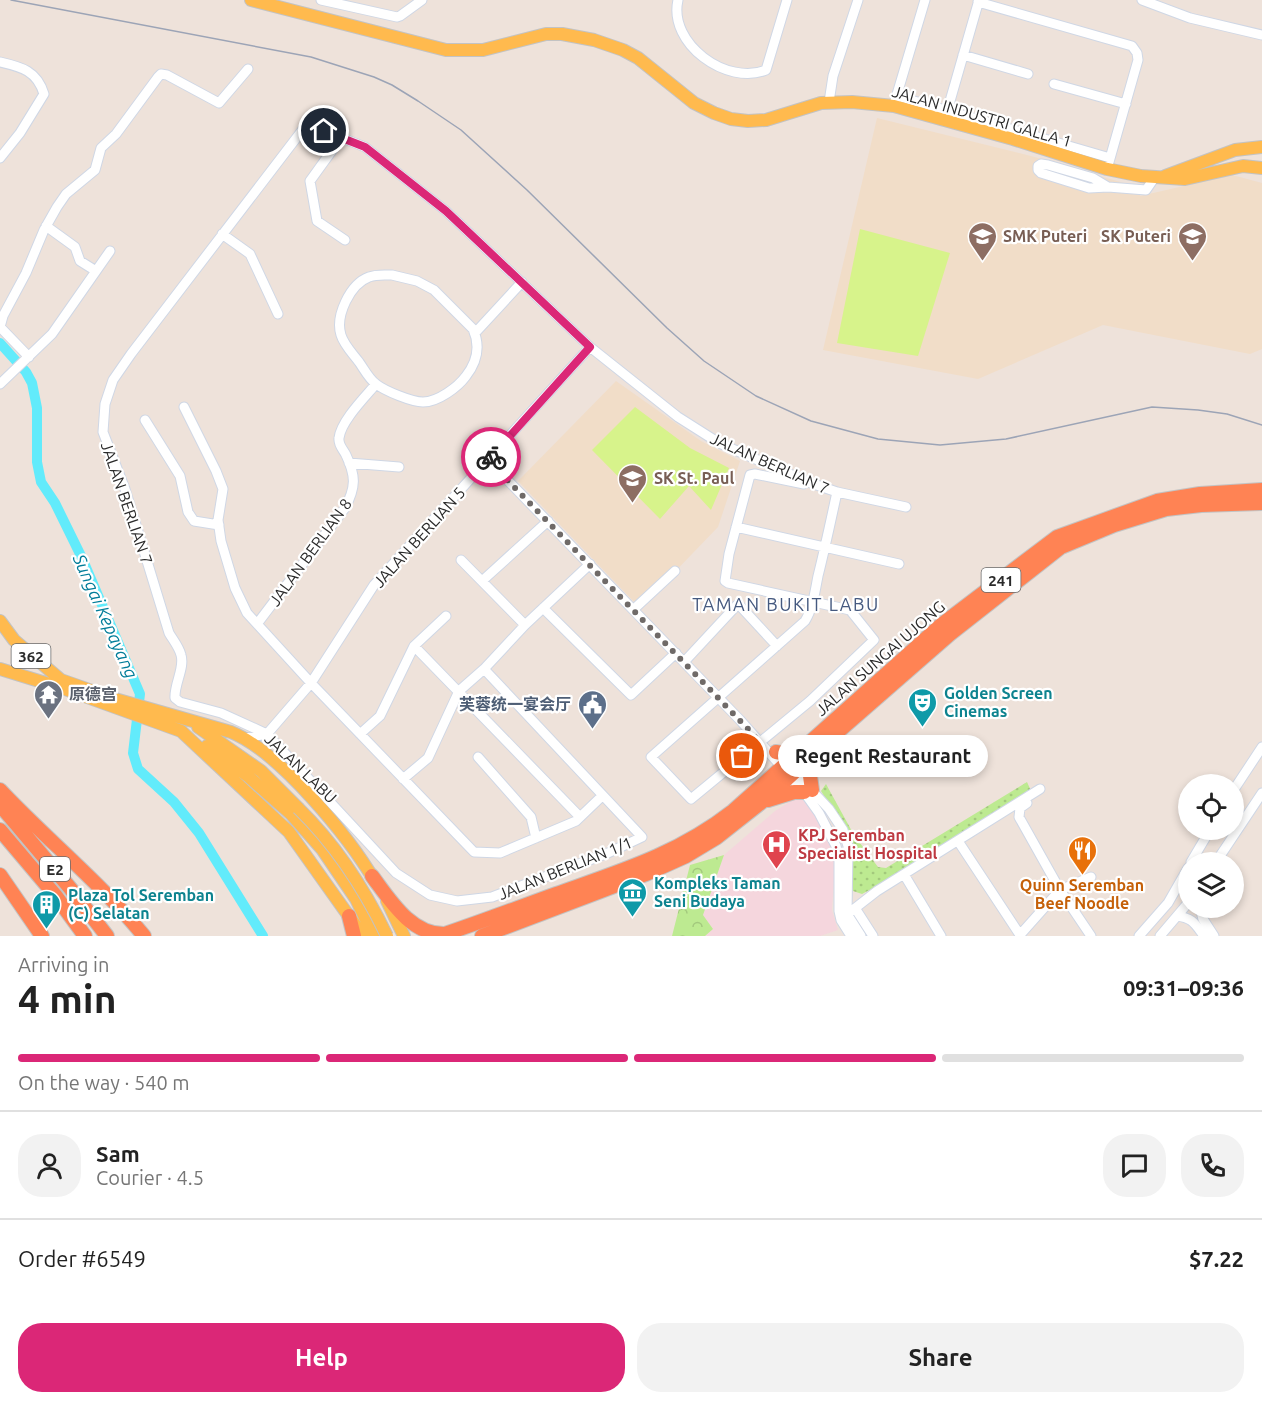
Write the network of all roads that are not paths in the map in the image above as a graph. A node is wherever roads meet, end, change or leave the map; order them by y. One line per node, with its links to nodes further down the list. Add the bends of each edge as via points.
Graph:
1 (251, 0): 11 (main road, JALAN INDUSTRI GALLA 1)
2 (321, 0): 10 (street)
3 (422, 0): 10 (street, via 400,16)
4 (678, 0): 5 (street, via 679,24 700,56 745,74 766,70)
5 (787, 0)
6 (858, 0): 19 (street, via 833,76)
7 (925, 0): 18 (street)
8 (1142, 0): 12 (street, via 1190,18)
9 (978, 1): 13 (street); 20 (street, via 1132,46 1138,60)
10 (384, 15): 11 (street)
11 (379, 33): 19 (main road, JALAN INDUSTRI GALLA 1, via 464,52 546,34 594,40 638,58 694,103 748,122)
12 (1262, 35)
13 (963, 55): 16 (street); 21 (street)
14 (0, 62): 24 (street, via 29,71 41,82 45,94)
15 (248, 69): 29 (street, via 219,103 161,74 101,148 95,170 66,194)
16 (1028, 74)
17 (1054, 84): 20 (street)
18 (896, 101): 19 (main road, JALAN INDUSTRI GALLA 1); 21 (main road, JALAN INDUSTRI GALLA 1)
19 (829, 102)
20 (1126, 104): 25 (street)
21 (946, 115): 25 (main road, JALAN INDUSTRI GALLA 1)
22 (341, 138): 30 (street, JALAN BERLIAN 7, via 307,124); 31 (street, via 310,182 317,222); 34 (street, via 365,147 446,211)
23 (1262, 147): 27 (main road, via 1236,150)
24 (0, 158)
25 (1109, 163): 27 (main road, JALAN INDUSTRI GALLA 1, via 1126,174)
26 (1262, 168): 27 (main road, JALAN INDUSTRI GALLA 1, via 1246,165 1185,179)
27 (1158, 177): 28 (street, via 1146,190)
28 (1108, 187): 28 (street, via 1089,188 1041,173 1038,166 1048,165 1093,178)
29 (46, 226): 33 (street, via 70,242 80,261); 38 (street, via 0,323 3,332)
30 (222, 234): 35 (street, via 250,254); 78 (street, JALAN BERLIAN 7, via 113,380 105,404 103,432 170,633 181,653 175,698 221,712)
31 (345, 240)
32 (110, 251): 33 (street)
33 (96, 271): 38 (street, via 52,334)
34 (522, 282): 36 (street); 37 (street)
35 (278, 314)
36 (475, 333): 40 (street, via 477,359 463,381 435,400 412,400); 40 (street, via 425,285 392,275 370,276 353,288 345,301 341,334)
37 (590, 347): 43 (street, JALAN BERLIAN 5); 46 (street, JALAN BERLIAN 7, via 678,417 719,443)
38 (28, 358): 39 (street)
39 (0, 384)
40 (376, 384): 44 (street, JALAN BERLIAN 8, via 339,435)
41 (184, 407): 52 (street, via 223,489)
42 (145, 420): 52 (street, via 180,476 188,512 194,520)
43 (488, 460): 51 (street); 73 (street, JALAN BERLIAN 5, via 374,585)
44 (349, 463): 45 (street); 65 (street, JALAN BERLIAN 8, via 355,476 345,508)
45 (399, 467)
46 (808, 482): 48 (street, JALAN BERLIAN 7); 53 (street, via 750,475)
47 (1262, 490): 83 (highway, JALAN SUNGAI UJONG / 241, via 1157,501 1058,537 941,625)
48 (837, 492): 50 (street, JALAN BERLIAN 7); 54 (street)
49 (1262, 503): 83 (highway, JALAN SUNGAI UJONG / 241, via 1167,509 1061,547)
50 (906, 507)
51 (548, 521): 56 (street); 59 (street)
52 (219, 525): 65 (street, via 235,588)
53 (736, 527): 54 (street); 60 (street, via 724,577 728,583)
54 (825, 547): 57 (street); 60 (street)
55 (461, 560): 59 (street)
56 (590, 564): 61 (street); 62 (street)
57 (899, 564)
58 (675, 571): 62 (street)
59 (482, 581): 66 (street)
60 (812, 601): 68 (street, via 805,621); 81 (street, via 850,610 874,640 810,701)
61 (543, 608): 66 (street); 69 (street, via 631,695)
62 (634, 609): 69 (street)
63 (446, 616): 67 (street)
64 (0, 621): 76 (main road, JALAN LABU / 362, via 14,640 53,675)
65 (256, 624): 73 (street)
66 (525, 625): 72 (street)
67 (414, 646): 74 (street); 79 (street, via 380,716)
68 (777, 646): 70 (street, via 737,605); 75 (street)
69 (676, 653): 70 (street)
70 (684, 662): 75 (street)
71 (0, 669): 76 (main road, JALAN LABU / 362)
72 (484, 669): 74 (street); 94 (street)
73 (311, 683): 78 (street, JALAN BERLIAN 5); 79 (street)
74 (459, 691): 89 (street, via 428,758); 99 (street)
75 (718, 697): 81 (street); 81 (street, via 651,757 691,799)
76 (112, 703): 77 (main road, JALAN LABU / 362)
77 (176, 723): 80 (main road, JALAN LABU / 362); 97 (main road, via 209,733 261,771); 115 (main road, JALAN LABU / 362, via 289,832)
78 (267, 734): 80 (street); 86 (street); 94 (street, JALAN BERLIAN 1/1, via 396,873 430,895 457,901 492,897 642,837)
79 (360, 734): 89 (street)
80 (245, 738): 86 (main road, JALAN LABU / 362)
81 (761, 740): 84 (street)
82 (1262, 747): 88 (street)
83 (811, 750): 84 (highway); 87 (highway, JALAN SUNGAI UJONG / 241); 92 (highway)
84 (774, 754): 87 (street); 90 (highway)
85 (478, 757): 102 (street, via 531,817)
86 (271, 758): 106 (main road, JALAN LABU / 362, via 325,813)
87 (789, 771): 90 (highway, JALAN SUNGAI UJONG / 241); 92 (street); 95 (highway, JALAN SUNGAI UJONG / 241)
88 (1244, 774)
89 (403, 779): 102 (street, via 474,852 500,854)
90 (767, 781): 120 (highway, JALAN SUNGAI UJONG / 241, via 708,831 682,846)
91 (0, 790): 124 (highway, via 111,897)
92 (808, 791): 95 (highway); 110 (street, via 830,809 843,830 848,846); 114 (street, via 836,846 838,904)
93 (1262, 793): 104 (street)
94 (602, 796): 99 (street)
95 (763, 801): 128 (highway, JALAN SUNGAI UJONG / 241, via 686,856)
96 (0, 805): 123 (highway, E2)
97 (295, 811): 125 (main road, via 356,899); 126 (main road, bridge, via 316,825 363,890)
98 (1000, 814): 100 (street); 100 (street, via 1041,791 1020,808); 103 (street)
99 (580, 817): 102 (street)
100 (1019, 817): 111 (street)
101 (0, 830): 122 (highway, E2)
102 (536, 838)
103 (958, 841): 107 (street); 133 (street)
104 (1223, 852)
105 (0, 875): 121 (highway)
106 (372, 876): 113 (main road, JALAN LABU / 362); 120 (highway, via 409,920 422,930)
107 (905, 876): 112 (street); 132 (street)
108 (1091, 877): 111 (street)
109 (1178, 886): 135 (street)
110 (849, 890): 112 (street, via 856,896); 114 (street)
111 (1060, 891): 133 (street); 134 (street)
112 (869, 897): 114 (street)
113 (392, 910): 125 (main road, via 384,932); 127 (main road, JALAN LABU / 362)
114 (848, 914): 129 (street); 130 (street); 131 (street)
115 (350, 916): 119 (highway)
116 (1178, 916): 136 (street)
117 (1189, 918): 137 (street)
118 (1203, 918): 138 (street)
119 (358, 933): 125 (main road)
120 (442, 935)
121 (42, 936)
122 (85, 936)
123 (106, 936)
124 (144, 936)
125 (374, 936)
126 (387, 936)
127 (404, 936)
128 (482, 936)
129 (850, 936)
130 (861, 936)
131 (873, 936)
132 (941, 936)
133 (1019, 936)
134 (1091, 936)
135 (1139, 936)
136 (1160, 936)
137 (1204, 936)
138 (1214, 936)

